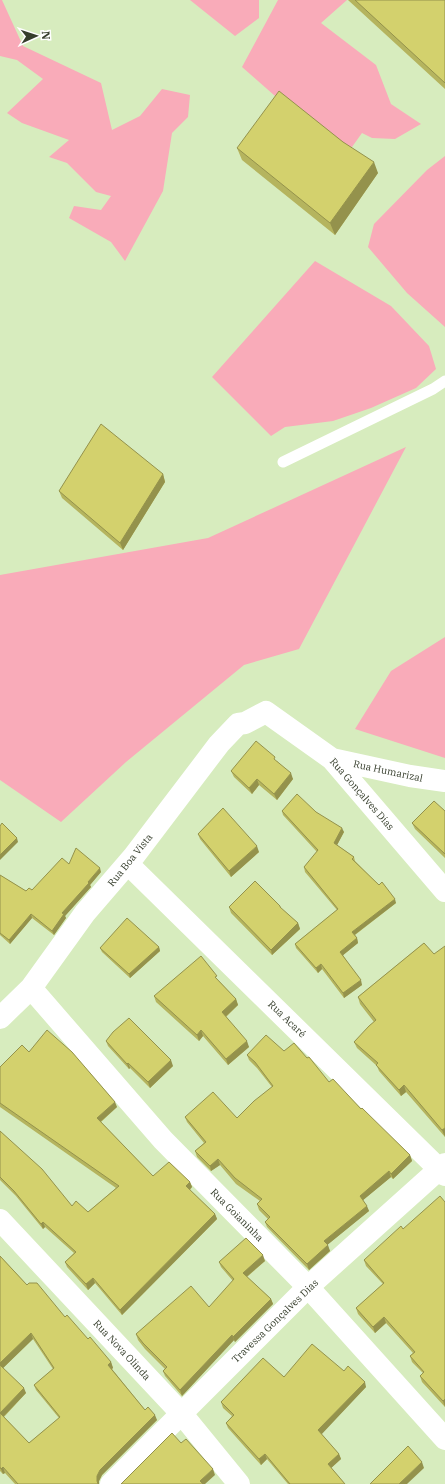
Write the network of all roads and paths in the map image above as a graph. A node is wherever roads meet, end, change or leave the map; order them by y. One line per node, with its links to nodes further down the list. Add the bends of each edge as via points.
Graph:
1 (445, 381): 2 (lane)
2 (283, 462)
3 (266, 712): 4 (street, Rua Gonçalves Dias); 6 (street, Rua Boa Vista, via 233,728)
4 (332, 759): 5 (street, Rua Humarizal); 7 (street, Rua Gonçalves Dias)
5 (445, 781)
6 (128, 864): 8 (street, Rua Boa Vista, via 85,914); 10 (street, Rua Acaré)
7 (445, 891)
8 (31, 988): 9 (street, Rua Boa Vista); 12 (street, Rua Goianinha, via 163,1140)
9 (0, 1018)
10 (443, 1169): 12 (street, Travessa Gonçalves Dias)
11 (0, 1220): 13 (street, Rua Nova Olinda)
12 (308, 1287): 13 (street, Travessa Gonçalves Dias); 14 (street, Rua Goianinha)
13 (181, 1413): 15 (street, Travessa Gonçalves Dias); 16 (street, Rua Nova Olinda)
14 (445, 1439)
15 (111, 1484)
16 (239, 1484)

